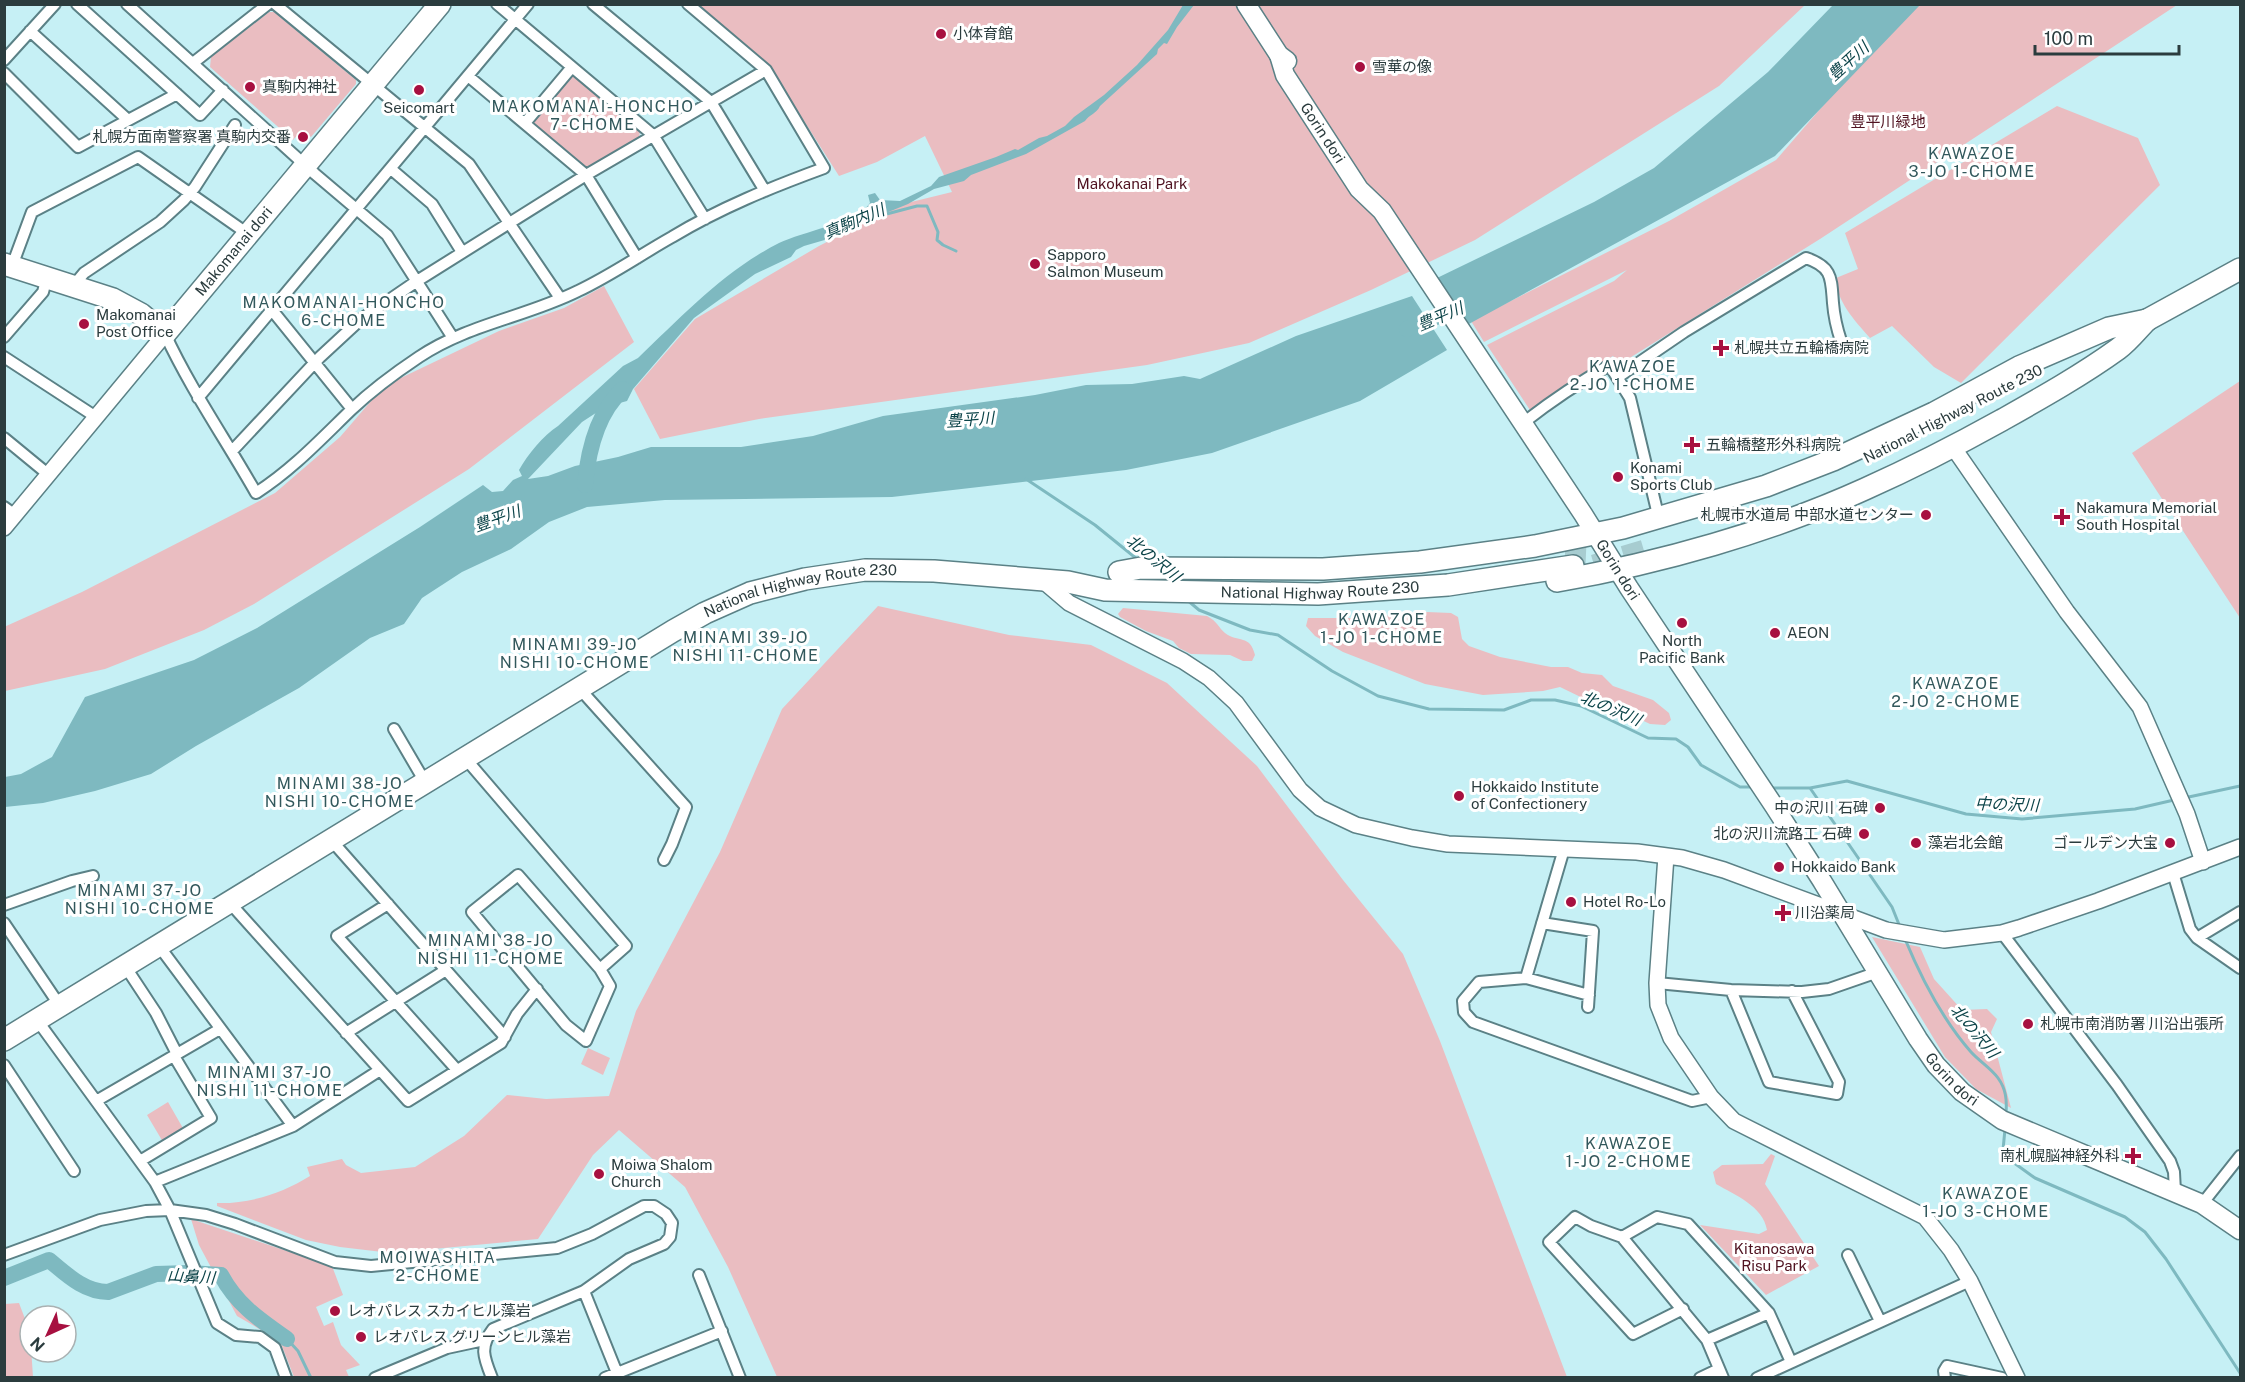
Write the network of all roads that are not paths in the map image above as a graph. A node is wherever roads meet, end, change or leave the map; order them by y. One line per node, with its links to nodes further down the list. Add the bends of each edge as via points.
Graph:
1 (55, 4): 13 (street)
2 (77, 4): 22 (street)
3 (127, 4): 15 (street)
4 (268, 4): 15 (street)
5 (275, 4): 20 (street)
6 (440, 4): 20 (highway, Makomanai dori)
7 (497, 4): 12 (street)
8 (528, 4): 12 (street)
9 (593, 4): 23 (street)
10 (688, 4): 17 (street)
11 (1246, 4): 57 (main road, Gorin dori, via 1280,55 1296,69 1371,184 1377,204)
12 (515, 20): 16 (street); 19 (street)
13 (30, 31): 14 (street); 24 (street)
14 (4, 60)
15 (193, 63): 21 (street)
16 (572, 67): 25 (street); 28 (street)
17 (766, 70): 23 (street); 32 (street, via 825,168)
18 (4, 73): 24 (street, via 78,147)
19 (468, 76): 25 (street); 27 (street)
20 (374, 85): 27 (street); 29 (highway, Makomanai dori)
21 (223, 90): 22 (street, via 200,115); 29 (street)
22 (177, 94): 24 (street)
23 (711, 102): 28 (street); 32 (street)
24 (128, 120)
25 (525, 123): 31 (street)
26 (235, 125): 33 (street)
27 (426, 128): 30 (street); 36 (street, via 470,164)
28 (653, 135): 31 (street); 35 (street)
29 (306, 165): 34 (street); 37 (highway, Makomanai dori)
30 (391, 170): 34 (street); 38 (street, via 432,204)
31 (586, 175): 36 (street); 39 (street)
32 (765, 191): 35 (street)
33 (189, 194): 37 (street); 40 (street, via 138,157 32,212); 44 (street, via 160,222 84,273)
34 (357, 209): 43 (street, via 387,235); 46 (street)
35 (705, 219): 39 (street)
36 (510, 224): 38 (street); 45 (street)
37 (248, 234): 48 (highway, Makomanai dori)
38 (462, 252): 43 (street)
39 (637, 258): 45 (street)
40 (8, 265): 42 (highway)
41 (2241, 269): 47 (highway, National Highway Route 230)
42 (47, 277): 44 (highway); 49 (street, via 39,297)
43 (417, 280): 50 (street); 53 (street, via 360,320)
44 (74, 285): 48 (highway, via 121,302)
45 (560, 298): 50 (street)
46 (272, 310): 53 (street); 55 (street)
47 (2138, 325): 60 (highway, via 2120,348); 64 (highway, via 2109,328 2068,345 1833,460 1766,486); 67 (highway, National Highway Route 230, via 2097,354 1896,460 1744,521)
48 (165, 334): 55 (street); 58 (street, Makomanai dori)
49 (4, 337)
50 (453, 338): 56 (street, via 382,382)
51 (1841, 341): 54 (street, via 1829,274 1823,266 1806,258)
52 (4, 357): 58 (street)
53 (315, 363): 56 (street); 61 (street)
54 (1618, 377): 57 (street, via 1608,366); 64 (street, via 1630,398)
55 (198, 398): 61 (street)
56 (352, 409): 61 (street, via 300,460 256,493)
57 (1518, 416): 66 (main road, Gorin dori)
58 (96, 417): 62 (street, Makomanai dori)
59 (4, 438): 62 (street)
60 (1953, 447): 68 (highway, via 1806,513 1723,541); 81 (street, via 2067,612 2140,707 2187,814)
61 (232, 451)
62 (49, 475): 63 (street, Makomanai dori)
63 (10, 511): 65 (street, Makomanai dori)
64 (1659, 519): 66 (highway)
65 (4, 528)
66 (1594, 534): 68 (main road, Gorin dori); 69 (highway, via 1420,562 1323,569 1141,568)
67 (1641, 543)
68 (1616, 569): 71 (highway, via 1529,587 1438,600 1364,605 1224,605); 88 (main road, Gorin dori)
69 (1124, 577): 70 (highway, National Highway Route 230, via 1106,572 1068,582); 71 (highway, National Highway Route 230); 71 (highway, National Highway Route 230, via 1334,580 1569,560 1491,580 1413,589)
70 (1042, 580): 72 (highway, National Highway Route 230, via 882,570 805,579 750,593 713,609); 78 (street, via 1069,603 1209,678 1236,703 1300,790 1333,815 1356,825 1430,842)
71 (1158, 594)
72 (579, 688): 74 (highway, National Highway Route 230); 80 (street, via 686,807)
73 (394, 729): 75 (street)
74 (465, 758): 75 (highway, National Highway Route 230); 96 (street, via 626,946)
75 (425, 782): 76 (highway, National Highway Route 230)
76 (332, 841): 84 (highway, National Highway Route 230); 85 (street)
77 (2241, 846): 81 (street)
78 (1564, 849): 79 (street); 89 (street)
79 (1666, 856): 88 (street, via 1707,864); 100 (street)
80 (664, 860)
81 (2203, 862): 82 (street)
82 (2173, 873): 91 (street); 92 (street, via 2190,929)
83 (93, 876): 86 (street)
84 (230, 903): 93 (highway, National Highway Route 230); 110 (street)
85 (388, 903): 97 (street); 105 (street, via 337,936)
86 (4, 905)
87 (2241, 912): 92 (street)
88 (1842, 914): 91 (street, via 1912,936 1944,940); 98 (main road, Gorin dori)
89 (1542, 923): 99 (street); 104 (street, via 1593,931)
90 (6, 926): 106 (street)
91 (2002, 933): 124 (street, via 2170,1161)
92 (2197, 938): 95 (street)
93 (159, 946): 94 (highway, National Highway Route 230); 109 (street)
94 (125, 966): 106 (highway, National Highway Route 230); 113 (street, via 156,1013)
95 (2241, 968)
96 (600, 969): 101 (street, via 610,986 586,1041 566,1025); 101 (street, via 518,875 472,912)
97 (446, 970): 105 (street); 111 (street)
98 (1878, 972): 103 (street, via 1829,989); 124 (main road, Gorin dori, via 1936,1065 1976,1102 2002,1120)
99 (1526, 978): 104 (street); 117 (street, via 1479,982 1463,1001 1464,1012 1473,1022 1692,1101)
100 (1657, 983): 102 (street); 117 (street, via 1658,1005 1671,1038)
101 (537, 989): 111 (street)
102 (1731, 990): 103 (street); 103 (street, via 1770,1082 1837,1094 1839,1082)
103 (1792, 991)
104 (1589, 995): 107 (street)
105 (395, 1003): 110 (street); 116 (street)
106 (60, 1006): 108 (highway, National Highway Route 230)
107 (1588, 1007)
108 (37, 1020): 112 (highway, National Highway Route 230); 118 (street)
109 (220, 1029): 113 (street); 119 (street)
110 (346, 1033): 115 (street)
111 (505, 1037): 116 (street)
112 (4, 1040)
113 (176, 1055): 118 (street); 121 (street, via 210,1118)
114 (4, 1065): 122 (street)
115 (380, 1070): 116 (street, via 408,1101); 119 (street)
116 (457, 1070)
117 (1711, 1096): 132 (street, via 1734,1121 1925,1217)
118 (96, 1101): 121 (street)
119 (293, 1126): 123 (street)
120 (2241, 1156): 125 (street)
121 (140, 1161): 123 (street)
122 (74, 1171)
123 (155, 1182): 126 (street)
124 (2175, 1192): 125 (main road, Gorin dori)
125 (2202, 1204): 127 (main road, Gorin dori)
126 (170, 1210): 129 (street, via 100,1220); 133 (street, via 235,1224 335,1262 371,1266 557,1248 644,1206 654,1206 666,1214 672,1223 670,1237 664,1244 629,1260); 143 (street, via 217,1323 236,1335 260,1337 275,1348)
127 (2241, 1230)
128 (1622, 1237): 134 (street); 134 (street, via 1575,1217 1549,1242 1633,1334); 135 (street, via 1657,1217 1688,1224)
129 (4, 1255)
130 (1848, 1255): 136 (street)
131 (699, 1275): 137 (street)
132 (1970, 1281): 136 (street); 152 (street)
133 (584, 1291): 139 (street, via 493,1329); 142 (street)
134 (1683, 1310): 138 (street)
135 (1769, 1314): 138 (street); 140 (street)
136 (1880, 1321): 140 (street)
137 (722, 1331): 142 (street); 147 (street)
138 (1707, 1340): 141 (street)
139 (484, 1341): 144 (street, via 447,1348); 145 (street)
140 (1786, 1369): 149 (street)
141 (1721, 1373): 148 (street)
142 (618, 1375): 146 (street)
143 (286, 1377)
144 (375, 1377)
145 (492, 1377)
146 (605, 1377)
147 (740, 1377)
148 (1700, 1377)
149 (1757, 1377)
150 (1945, 1377): 151 (street, via 1947,1366)
151 (2002, 1377)
152 (2018, 1377)

